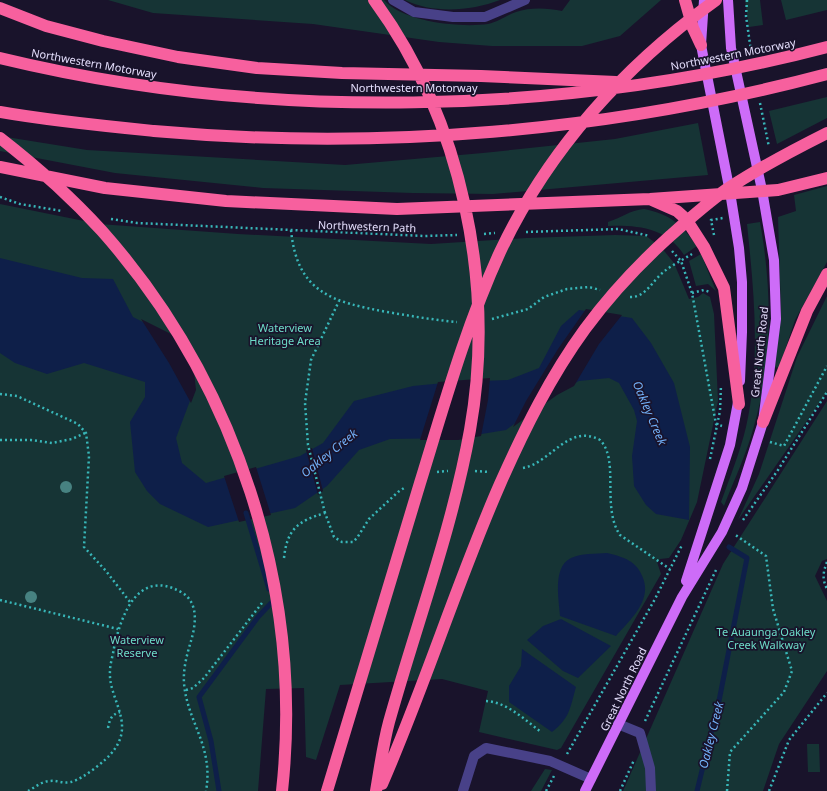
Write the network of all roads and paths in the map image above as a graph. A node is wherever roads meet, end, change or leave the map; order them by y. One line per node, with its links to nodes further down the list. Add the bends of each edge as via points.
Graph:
1 (374, 0): 90 (highway, via 417,71 439,120 457,174 470,230 477,298 474,399 470,430 451,514 389,723)
2 (393, 0): 3 (lane, via 414,12 453,17 485,17)
3 (526, 0)
4 (685, 0): 9 (highway)
5 (704, 0): 9 (main road, Great North Road)
6 (716, 0): 89 (highway, via 681,25 608,93 547,168 500,252 463,347)
7 (728, 0): 19 (main road, Great North Road, via 731,48)
8 (0, 8): 13 (highway, via 46,26 103,41 178,57 257,68)
9 (701, 45): 20 (main road, Great North Road)
10 (827, 47): 13 (highway, Northwestern Motorway, via 793,56)
11 (0, 58): 13 (highway, Northwestern Motorway, via 44,68 166,88 266,98 360,102 466,101 565,94)
12 (827, 74): 14 (highway, via 724,99 656,111 550,126 381,138 294,139 201,135 118,128)
13 (651, 83)
14 (0, 112)
15 (827, 133): 91 (highway, via 726,190 685,223 616,291 558,368 516,448 483,524 448,610 407,727)
16 (0, 138): 88 (highway, via 67,196 101,231 148,289 200,373 241,463 263,534 280,624 286,686)
17 (0, 167): 22 (highway, via 105,188 226,202 397,209)
18 (827, 178): 19 (highway, via 778,190)
19 (762, 190): 20 (highway); 49 (main road, Great North Road, via 774,260 776,319)
20 (730, 192): 22 (highway); 48 (main road, Great North Road, via 742,282)
21 (0, 198): 23 (path)
22 (650, 199): 48 (highway, via 677,211 686,219 704,247 724,288)
23 (67, 212)
24 (106, 218): 26 (path, Northwestern Path, via 138,223)
25 (718, 219): 32 (path, via 711,220)
26 (291, 230): 30 (path, Northwestern Path, via 425,236); 41 (path, via 297,262 308,280 322,293)
27 (522, 232): 31 (path, via 618,229)
28 (499, 233): 29 (path)
29 (477, 234)
30 (462, 235)
31 (654, 237)
32 (714, 240)
33 (668, 247): 35 (path)
34 (696, 251): 35 (path)
35 (681, 261): 38 (path); 40 (path, via 658,276 636,298)
36 (827, 274): 49 (highway, via 807,311)
37 (603, 291): 43 (path, via 589,287 567,289 544,297 528,309 515,314)
38 (692, 293): 39 (path, via 704,290); 42 (path)
39 (713, 294)
40 (624, 297)
41 (339, 301): 44 (path, via 370,309); 61 (path, via 311,360 305,403 311,453)
42 (695, 305)
43 (485, 319)
44 (459, 322)
45 (721, 380): 54 (path, via 720,411)
46 (827, 392): 63 (path, via 778,470)
47 (0, 394): 51 (path, via 17,396 78,424)
48 (738, 404): 72 (main road, Great North Road, via 730,445)
49 (763, 422): 72 (main road, Great North Road, via 742,488 722,532)
50 (716, 424): 53 (path)
51 (86, 433): 52 (path, via 52,443); 74 (path, via 89,456 84,547)
52 (0, 440)
53 (711, 449)
54 (709, 466)
55 (522, 468): 70 (path, via 539,463 566,440 584,436 600,440 609,454 611,512 616,528 620,535)
56 (452, 471): 59 (path)
57 (473, 471): 58 (path)
58 (492, 472)
59 (431, 473)
60 (409, 485): 62 (path)
61 (325, 513)
62 (375, 513)
63 (742, 521)
64 (738, 527): 65 (path)
65 (734, 534): 66 (path); 97 (path, via 766,556 773,609 792,672 784,692 730,752)
66 (730, 540)
67 (684, 543): 70 (path)
68 (827, 562): 71 (path, via 823,572)
69 (717, 568): 82 (path)
70 (670, 569): 84 (path)
71 (827, 589)
72 (682, 597): 79 (main road, Great North Road)
73 (0, 600): 75 (path)
74 (130, 602): 75 (path); 87 (path, via 146,590 160,586 177,589 192,602 195,615 184,683 206,754)
75 (118, 629): 78 (path, via 110,671)
76 (827, 693): 98 (path, via 789,740)
77 (486, 701): 81 (path, via 496,702 508,708)
78 (120, 712): 80 (path, via 110,717); 86 (path, via 122,727 119,740 107,757 77,780 66,783 50,781)
79 (618, 724): 82 (lane); 85 (main road, Great North Road)
80 (108, 728)
81 (541, 732)
82 (640, 733): 96 (lane, via 650,768)
83 (635, 757): 95 (path)
84 (561, 765): 85 (lane); 92 (lane, via 486,748 474,756); 93 (path)
85 (591, 779): 94 (main road, Great North Road)
86 (28, 791)
87 (206, 791)
88 (282, 791)
89 (327, 791)
90 (376, 791)
91 (379, 791)
92 (463, 791)
93 (546, 791)
94 (585, 791)
95 (620, 791)
96 (651, 791)
97 (727, 791)
98 (770, 791)

